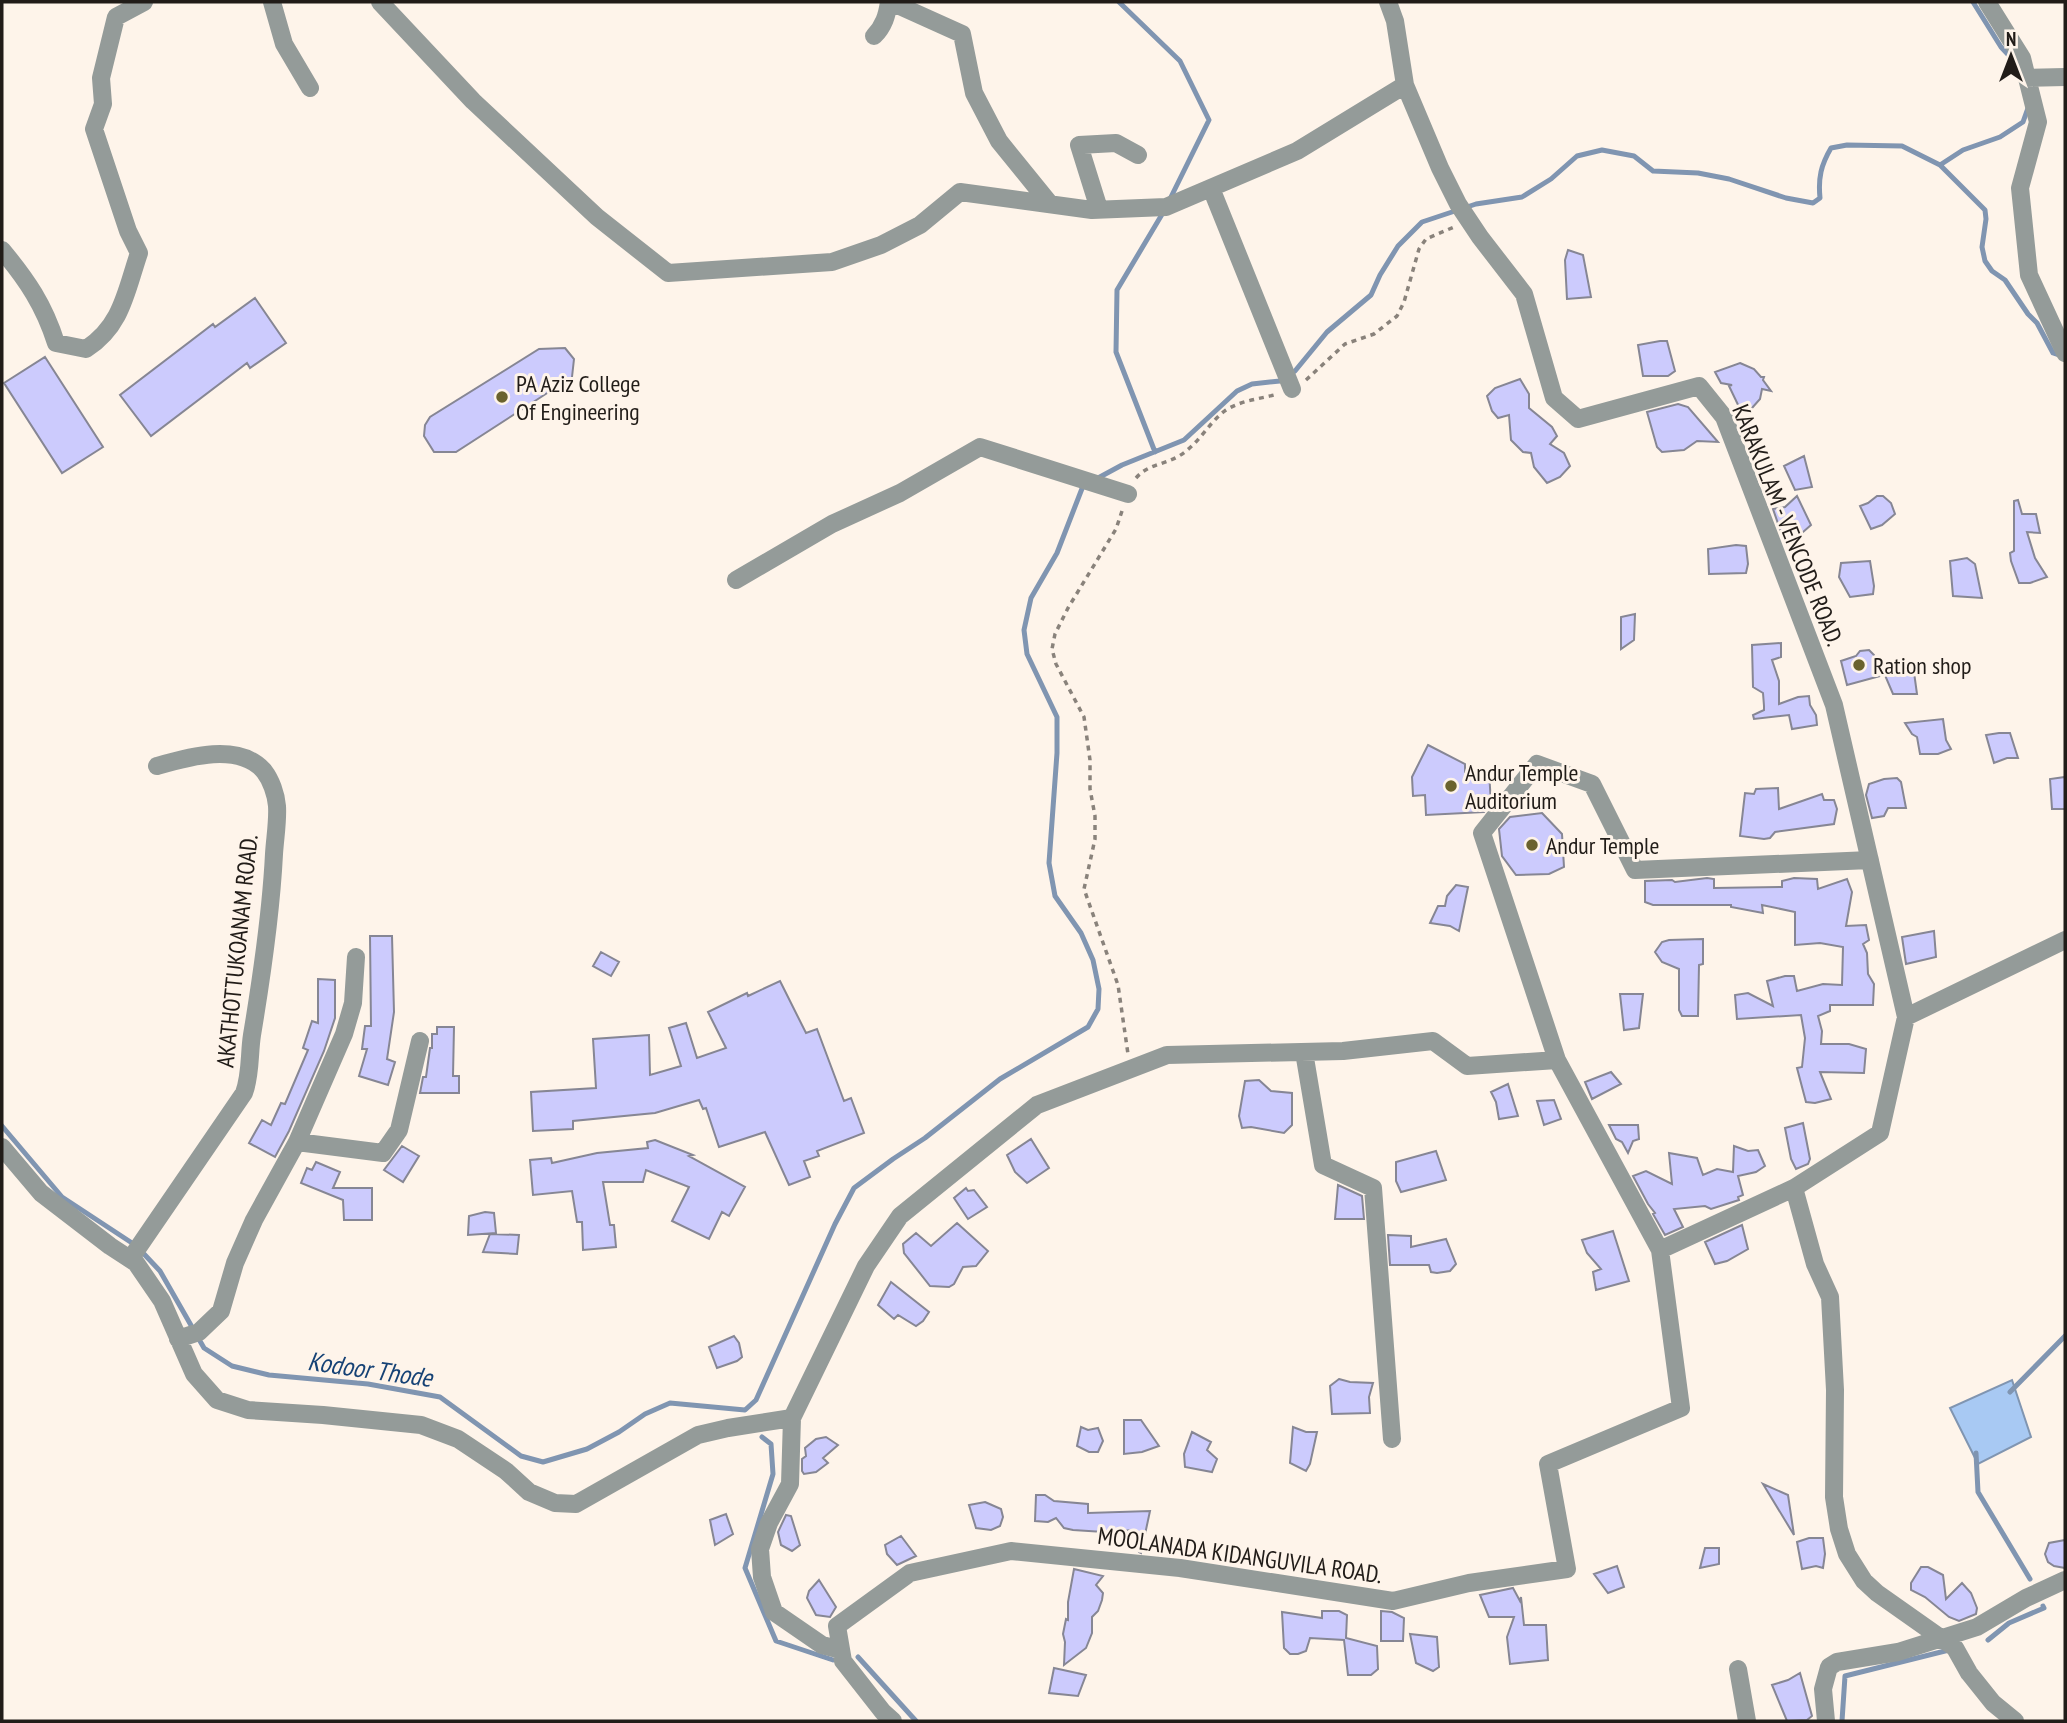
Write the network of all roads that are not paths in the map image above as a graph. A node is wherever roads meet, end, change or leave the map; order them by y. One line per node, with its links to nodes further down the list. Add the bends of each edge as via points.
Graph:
1 (144, 2): 16 (street, via 116,18 101,78 103,104 94,130 139,253 115,321 86,349 56,343 35,295)
2 (272, 2): 11 (street, via 284,44)
3 (380, 2): 14 (street, via 482,110 597,217 668,273 832,262 920,225 960,192)
4 (890, 2): 7 (street); 14 (street, via 962,34 974,93 999,141)
5 (1388, 2): 10 (street, KARAKULAM - VENCODE ROAD.)
6 (1987, 2): 9 (street, via 2022,58)
7 (874, 36)
8 (2065, 77): 9 (street)
9 (2027, 78): 17 (street, via 2038,122 2020,188 2029,275)
10 (1405, 85): 13 (street, via 1297,151); 22 (street, KARAKULAM - VENCODE ROAD., via 1440,169 1464,212 1524,294 1554,397 1578,419 1699,386 1724,417 1834,705)
11 (310, 88)
12 (1138, 155): 15 (street, via 1116,143 1079,145)
13 (1211, 188): 15 (street, via 1166,208); 18 (street)
14 (1050, 204): 15 (street)
15 (1099, 209)
16 (2, 250)
17 (2065, 353)
18 (1292, 389)
19 (1128, 494): 20 (street, via 980,447)
20 (736, 580)
21 (157, 766): 33 (street, AKATHOTTUKOANAM ROAD., via 214,755 248,759 265,772 277,806 248,1083)
22 (1870, 860): 25 (street, KARAKULAM - VENCODE ROAD.); 28 (street, via 1635,870 1592,784 1537,764 1482,833)
23 (2065, 940): 25 (street)
24 (356, 957): 29 (street, via 353,1003 344,1034)
25 (1906, 1017): 31 (street, via 1880,1133)
26 (420, 1041): 29 (street, via 399,1130 383,1153)
27 (1304, 1052): 28 (street, via 1433,1041 1467,1066); 35 (street, via 1167,1055 1037,1105 900,1216 866,1266); 36 (street, via 1323,1165 1373,1188)
28 (1557, 1060): 32 (street)
29 (297, 1142): 34 (street, via 234,1263 221,1311)
30 (2, 1147): 33 (street, via 40,1193)
31 (1794, 1188): 32 (street); 38 (street, via 1815,1264 1830,1297 1834,1497 1847,1554 1877,1593)
32 (1660, 1250): 39 (street, MOOLANADA KIDANGUVILA ROAD., via 1681,1408 1548,1464 1567,1569 1469,1583 1394,1601 1180,1568 1011,1551 910,1573 836,1626)
33 (131, 1258): 34 (street)
34 (189, 1335): 35 (street, via 194,1374 217,1400 248,1410 421,1425 458,1439 529,1492 555,1503 576,1504 698,1435)
35 (792, 1418): 39 (street, via 790,1484 760,1549 762,1577 774,1612 822,1645)
36 (1392, 1439)
37 (2065, 1580): 38 (street, via 1977,1627)
38 (1943, 1639): 43 (street, via 1829,1667 1823,1689); 44 (street, via 1955,1648 1993,1703)
39 (841, 1650): 41 (street, via 843,1661)
40 (1738, 1669): 42 (street)
41 (893, 1721)
42 (1747, 1721)
43 (1826, 1721)
44 (2015, 1721)

